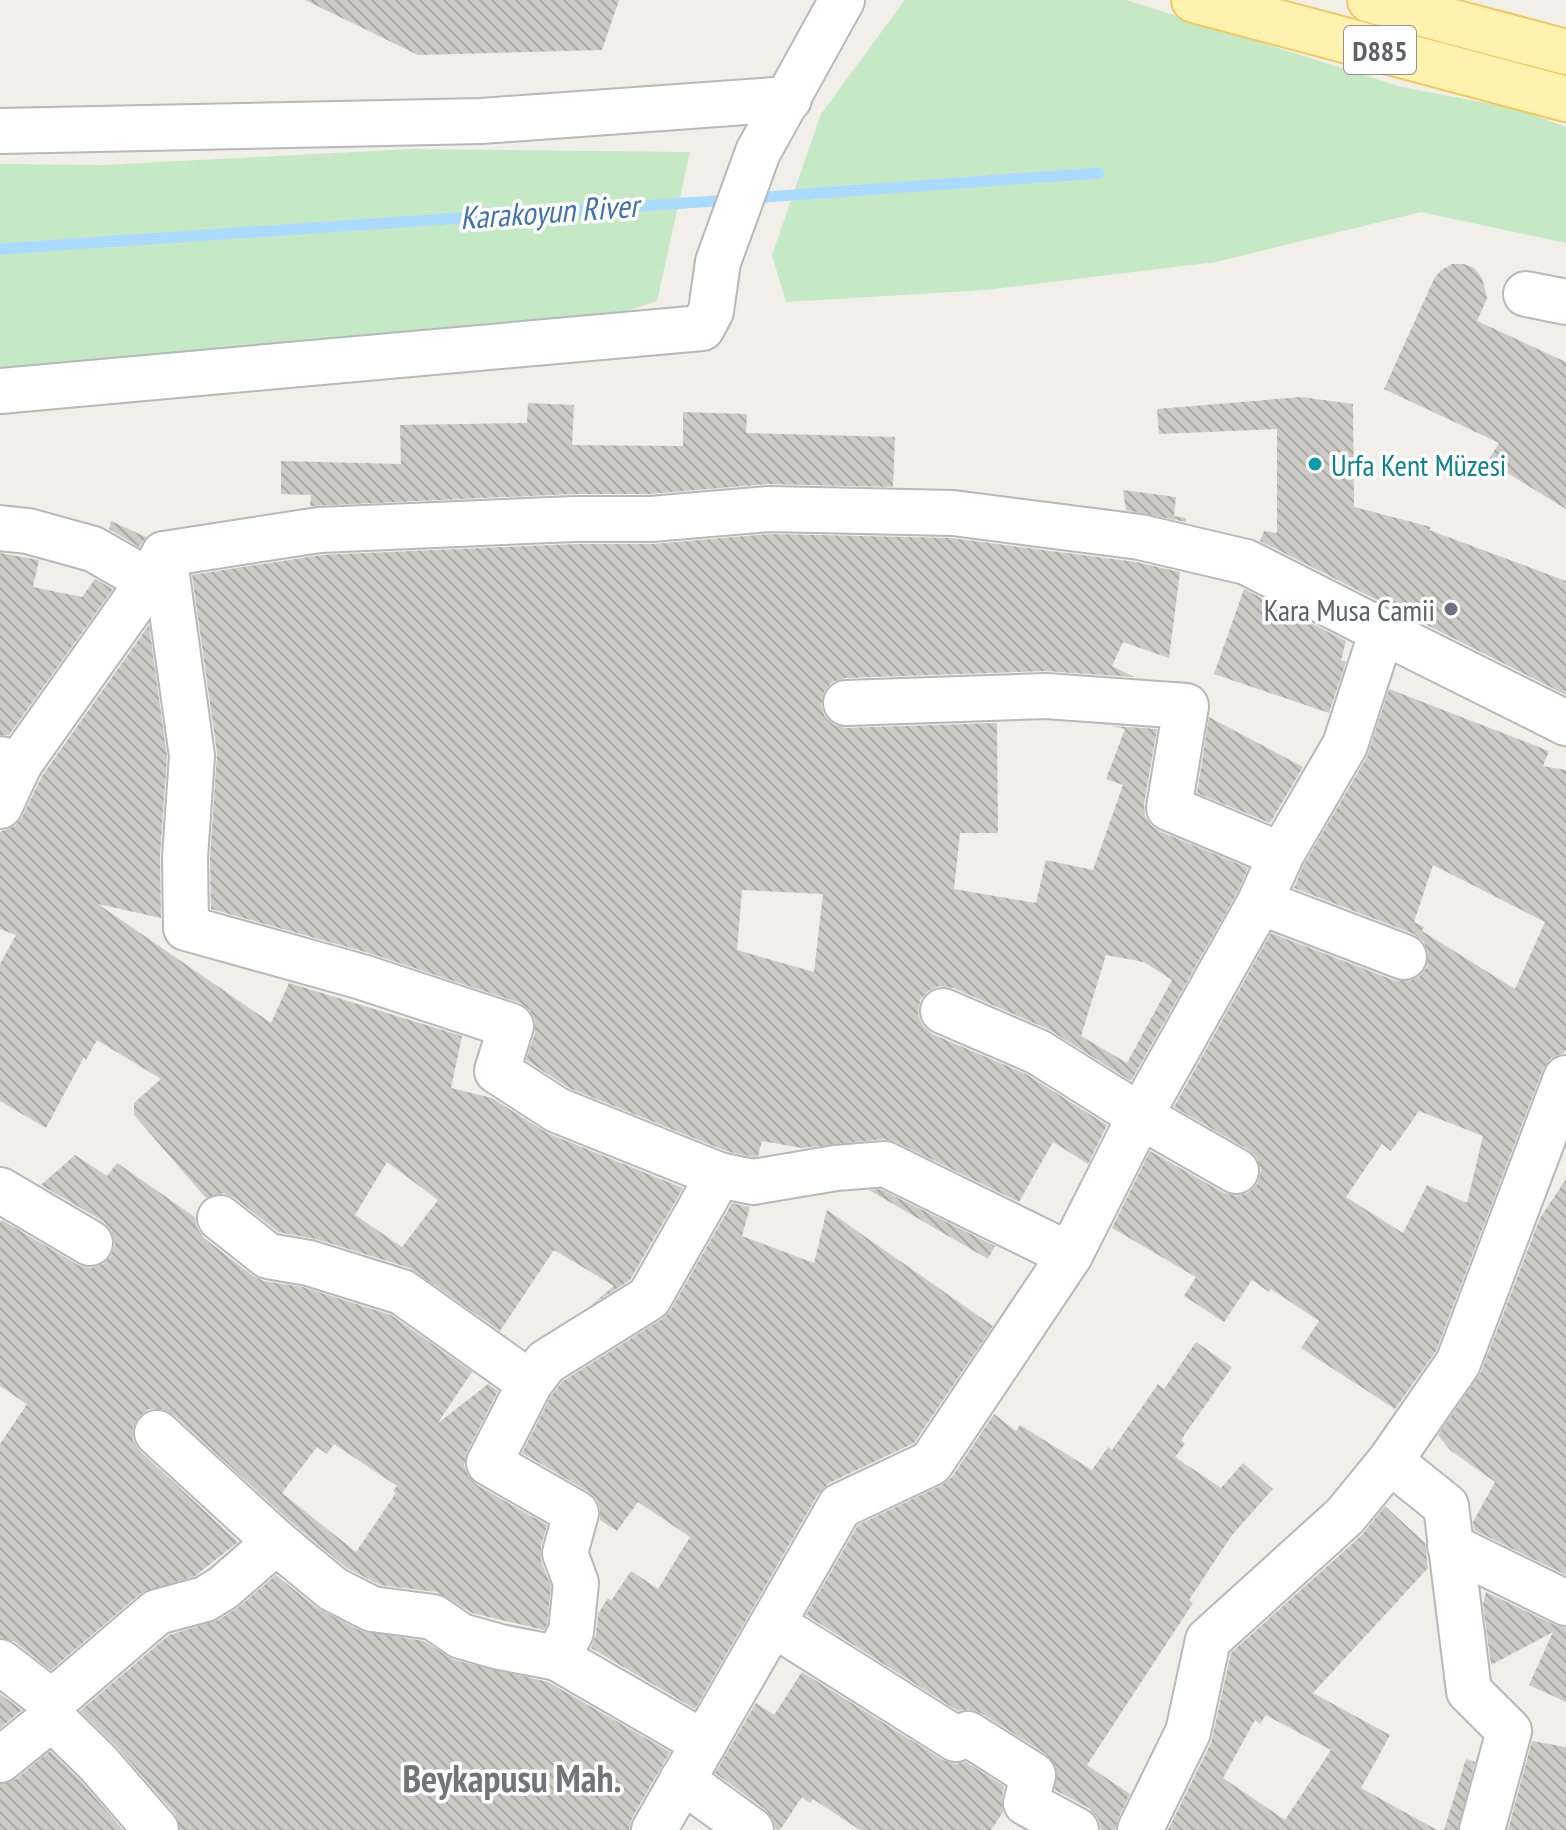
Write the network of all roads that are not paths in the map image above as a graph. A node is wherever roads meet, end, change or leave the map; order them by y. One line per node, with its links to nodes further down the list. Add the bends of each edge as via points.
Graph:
1 (842, 0): 5 (street)
2 (1194, 0): 6 (main road, D885)
3 (1370, 0): 4 (main road, D885)
4 (1566, 52)
5 (789, 99): 7 (street, via 481,121); 8 (street, via 758,152 718,262 711,311 702,328)
6 (1566, 99)
7 (0, 131)
8 (0, 391)
9 (0, 528): 10 (street, via 28,531)
10 (156, 568): 11 (street, via 319,530 651,519 769,509 953,513 1140,537 1246,562); 14 (street); 23 (street, via 192,756 186,928 511,1026 497,1071 557,1110)
11 (1382, 631): 13 (street); 16 (street, via 1345,745)
12 (846, 703): 16 (street, via 1046,696 1186,706 1169,808)
13 (1566, 723)
14 (10, 761): 15 (street)
15 (0, 806)
16 (1281, 855): 17 (street)
17 (1260, 902): 18 (street); 21 (street)
18 (1404, 957)
19 (943, 1011): 21 (street, via 1038,1052)
20 (1566, 1078): 30 (street, via 1458,1363)
21 (1140, 1116): 22 (street); 27 (street)
22 (1236, 1171)
23 (719, 1175): 27 (street, via 753,1182 885,1164); 28 (street, via 649,1298 546,1362)
24 (0, 1190): 26 (street)
25 (220, 1218): 28 (street, via 268,1256 402,1292)
26 (90, 1243)
27 (1070, 1255): 34 (street, via 931,1463 840,1506)
28 (530, 1383): 35 (street, via 489,1463 576,1513 565,1553 576,1583 571,1632)
29 (157, 1433): 31 (street)
30 (1390, 1461): 32 (street, via 1446,1506); 44 (street, via 1345,1516 1208,1640 1188,1732)
31 (276, 1542): 35 (street, via 333,1589 372,1609 433,1617 461,1636); 37 (street, via 205,1599 157,1612)
32 (1450, 1546): 33 (street); 45 (street, via 1469,1691 1509,1731)
33 (1566, 1603)
34 (773, 1624): 39 (street); 43 (street, via 956,1739 968,1734 1033,1775 1026,1803)
35 (557, 1658): 39 (street)
36 (0, 1662): 37 (street)
37 (52, 1710): 38 (street); 40 (street)
38 (0, 1760)
39 (693, 1761): 41 (street); 42 (street)
40 (156, 1830)
41 (654, 1830)
42 (751, 1830)
43 (1076, 1830)
44 (1140, 1830)
45 (1482, 1830)

